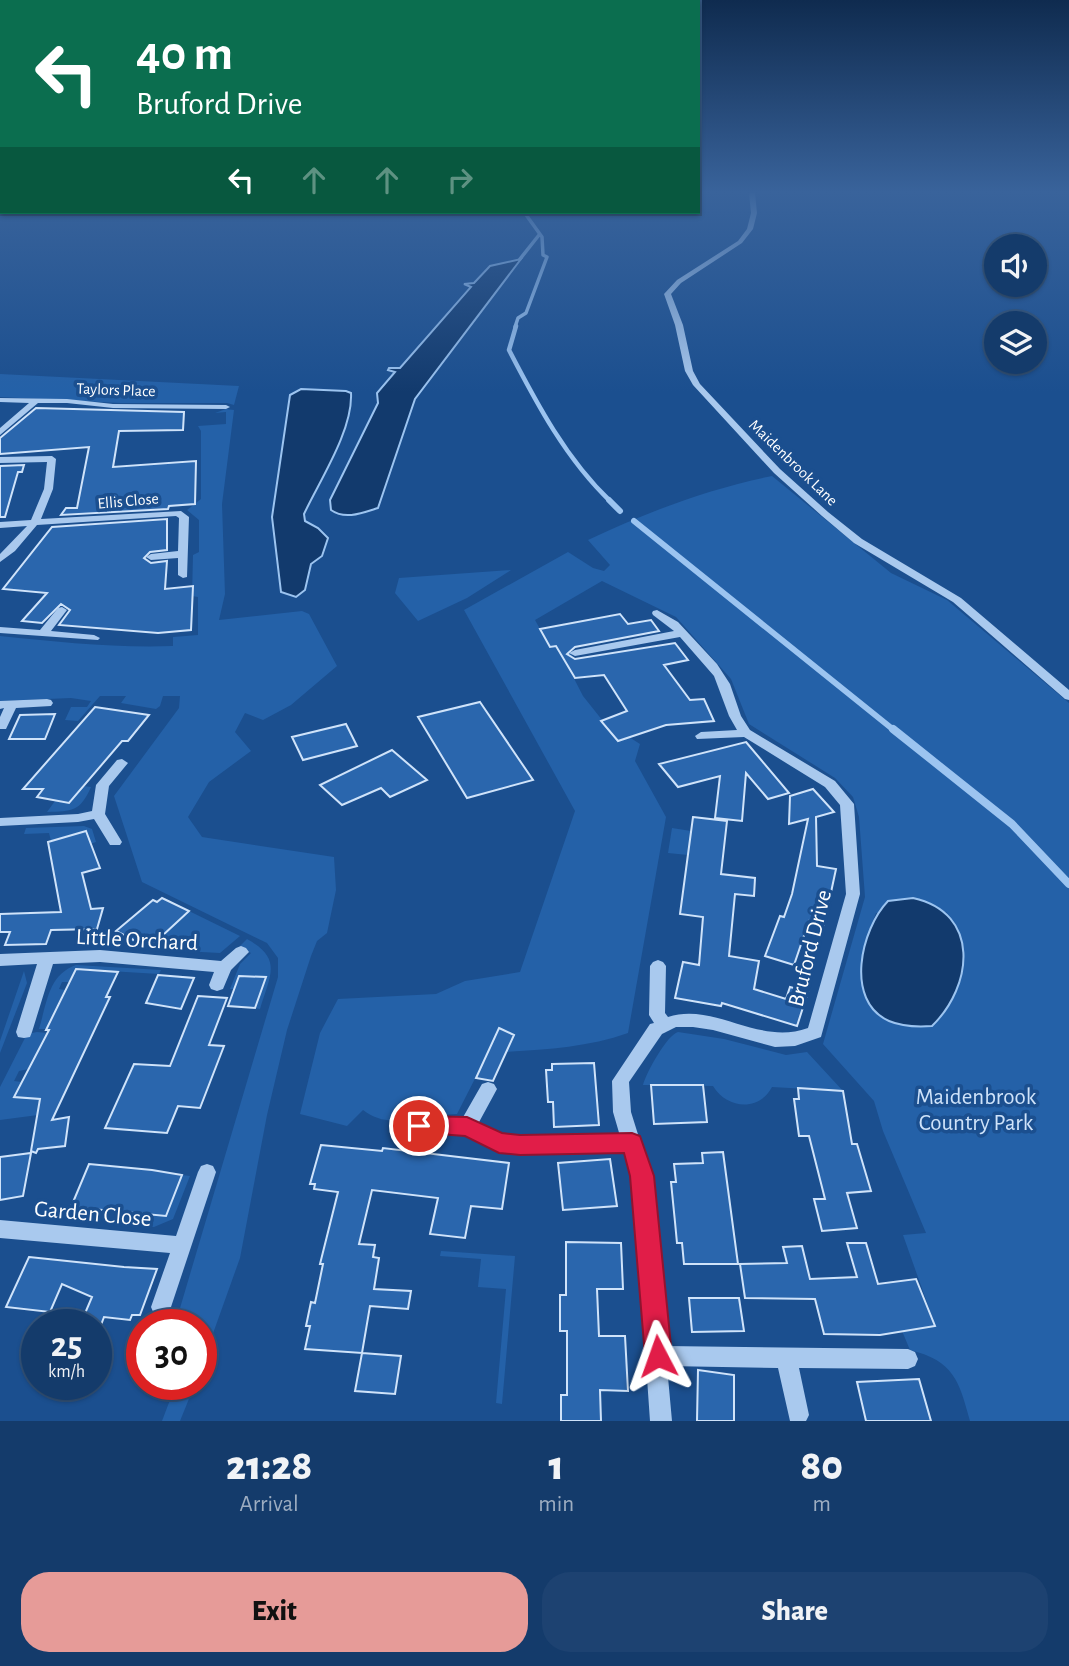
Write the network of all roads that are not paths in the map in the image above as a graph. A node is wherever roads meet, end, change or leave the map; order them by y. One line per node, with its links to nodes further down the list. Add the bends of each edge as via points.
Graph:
1 (714, 259): 22 (street, Maidenbrook Lane, via 667,294 697,385 777,471 825,514 858,541 957,600)
2 (0, 400): 3 (street, Taylors Place)
3 (35, 402): 5 (street, Taylors Place); 7 (street)
4 (226, 407): 5 (street, Taylors Place)
5 (196, 408): 6 (street)
6 (194, 418)
7 (0, 432)
8 (0, 460): 9 (street, via 52,459)
9 (36, 523): 10 (street); 11 (street, Ellis Close, via 178,513 184,517); 13 (street)
10 (0, 525)
11 (183, 554): 12 (street); 14 (street, Ellis Close)
12 (151, 556)
13 (0, 559)
14 (183, 575)
15 (62, 610): 18 (street)
16 (657, 613): 19 (street, Bruford Drive)
17 (0, 630): 18 (street)
18 (43, 634): 20 (street)
19 (682, 634): 21 (street); 26 (street, Bruford Drive, via 719,676 736,723)
20 (94, 638)
21 (575, 653)
22 (1069, 696)
23 (47, 703): 24 (street)
24 (6, 705): 25 (street)
25 (2, 726)
26 (746, 733): 27 (street); 38 (street, Bruford Drive, via 830,784 847,804 853,894 815,1032 779,1043 715,1025 681,1020)
27 (701, 736)
28 (122, 763): 29 (street, via 103,785)
29 (97, 814): 30 (street); 31 (street)
30 (0, 822)
31 (115, 842)
32 (241, 952): 36 (street)
33 (47, 958): 34 (street, Little Orchard); 36 (street, Little Orchard, via 100,956); 39 (street)
34 (0, 960)
35 (658, 966): 38 (street, via 657,1016)
36 (224, 967): 37 (street)
37 (217, 985)
38 (664, 1023): 43 (street, via 621,1082 622,1112)
39 (24, 1032)
40 (488, 1089): 42 (street)
41 (419, 1126): 42 (street)
42 (467, 1127): 43 (street, via 499,1143)
43 (632, 1143): 48 (street, via 642,1176)
44 (207, 1172): 46 (street)
45 (0, 1229): 46 (street, Garden Close)
46 (182, 1245): 47 (street)
47 (161, 1307)
48 (658, 1356): 49 (street); 52 (street)
49 (787, 1358): 50 (street); 51 (street)
50 (908, 1359)
51 (798, 1415)
52 (662, 1421)

